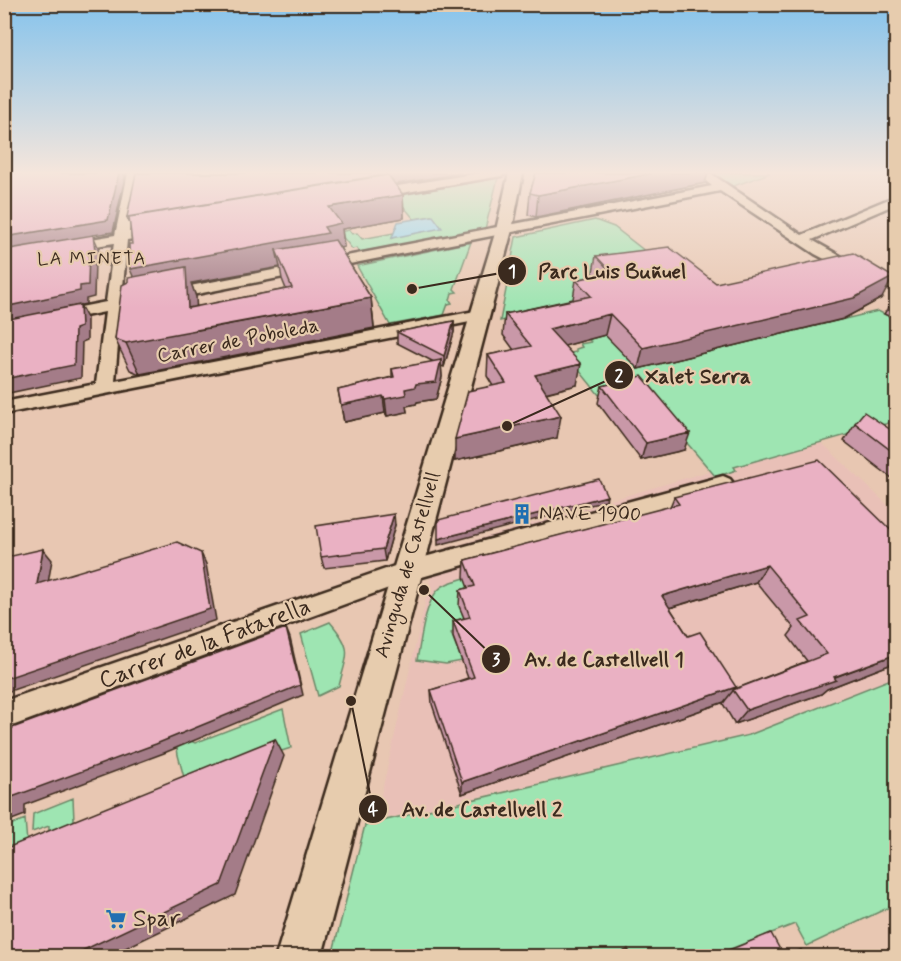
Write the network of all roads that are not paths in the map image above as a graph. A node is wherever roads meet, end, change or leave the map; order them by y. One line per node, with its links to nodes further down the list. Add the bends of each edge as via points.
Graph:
1 (125, 218): 8 (street)
2 (507, 218): 7 (street, Avinguda de Castellvell)
3 (566, 218): 7 (street)
4 (766, 218): 9 (street)
5 (854, 218): 9 (street)
6 (167, 230): 8 (street)
7 (504, 230): 12 (street); 13 (street, Avinguda de Castellvell)
8 (121, 238): 10 (street); 12 (street)
9 (801, 240): 11 (street, via 868,277)
10 (53, 249)
11 (897, 287)
12 (114, 306): 14 (street); 15 (street)
13 (480, 315): 15 (street, Carrer de Poboleda); 18 (street, Avinguda de Castellvell)
14 (4, 327)
15 (105, 388): 16 (street, Carrer de Poboleda)
16 (4, 408)
17 (723, 484): 18 (street, Carrer de la Fatarella)
18 (405, 572): 19 (street, Carrer de la Fatarella); 20 (street, Avinguda de Castellvell)
19 (4, 715)
20 (299, 957)

